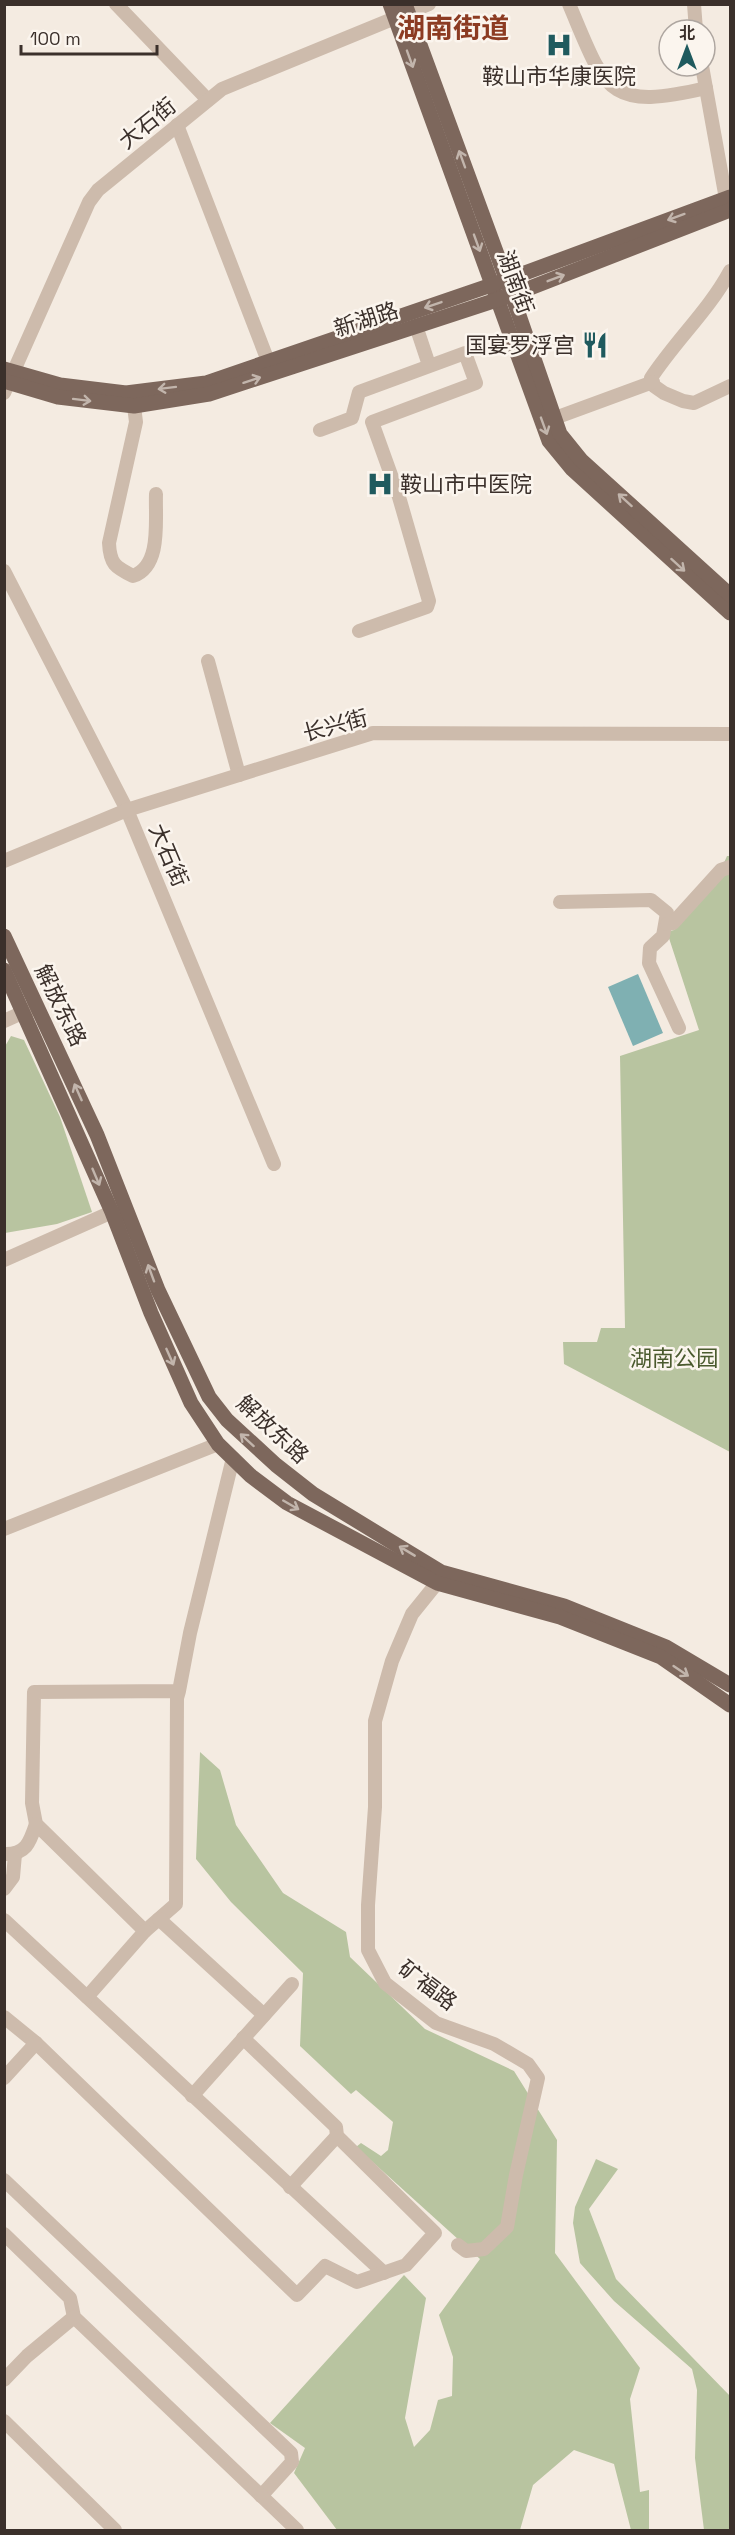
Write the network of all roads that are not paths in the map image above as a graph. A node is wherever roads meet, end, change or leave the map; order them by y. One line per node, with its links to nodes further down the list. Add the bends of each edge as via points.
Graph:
1 (116, 4): 7 (street)
2 (429, 4): 4 (street, 大石街)
3 (569, 4): 6 (street, via 596,66 620,92 635,97 663,96)
4 (399, 9): 7 (street, 大石街, via 222,89); 11 (main road, 湖南街)
5 (704, 78): 6 (street)
6 (706, 88): 9 (street)
7 (208, 100): 8 (street, 大石街)
8 (177, 125): 13 (street); 15 (street, 大石街, via 98,190 89,202)
9 (729, 202): 11 (main road, 新湖路)
10 (730, 272): 16 (street, via 716,297 670,350 651,378)
11 (502, 290): 12 (main road, 新湖路); 13 (main road, 新湖路, one-way to 13); 19 (main road, 湖南街); 24 (main road, 湖南街, one-way to 24, via 549,441 572,469)
12 (416, 326): 14 (street); 18 (main road, 新湖路, one-way to 12, via 209,394)
13 (268, 361): 18 (main road, 新湖路, one-way to 18, via 206,383)
14 (429, 365): 20 (street, via 359,392 352,418); 25 (street, via 465,353 476,383 372,422 429,601 427,607)
15 (7, 379): 18 (main road, 新湖路)
16 (653, 382): 17 (street, via 664,393 694,403); 19 (street)
17 (730, 386)
18 (130, 400): 21 (street, via 136,423 115,507 109,558 133,576 144,572 152,559)
19 (555, 418): 23 (main road, 湖南街, one-way to 19, via 581,460 560,434)
20 (320, 430)
21 (156, 494)
22 (5, 575): 29 (street, 大石街)
23 (730, 595)
24 (730, 612)
25 (359, 631)
26 (208, 661): 28 (street)
27 (730, 734): 28 (street, 长兴街, via 373,733)
28 (239, 775): 29 (street, 长兴街)
29 (127, 810): 30 (street, 长兴街); 39 (street, 大石街)
30 (4, 861)
31 (730, 867): 33 (street, via 720,870 673,923)
32 (560, 902): 33 (street, via 651,900 667,913)
33 (667, 924): 38 (street, via 663,936 650,948 649,963)
34 (4, 936): 36 (main road, 解放东路)
35 (4, 970): 36 (main road, 解放东路)
36 (32, 1008): 37 (street); 40 (main road, 解放东路, one-way to 40); 45 (main road, 解放东路, one-way to 36, via 313,1494 240,1433 209,1396 158,1290 97,1135)
37 (4, 1021)
38 (679, 1028)
39 (274, 1164)
40 (112, 1212): 41 (street); 42 (main road, 解放东路, one-way to 42, via 150,1313 190,1403)
41 (4, 1260)
42 (218, 1444): 43 (main road, 解放东路); 44 (street)
43 (233, 1458): 45 (main road, 解放东路, one-way to 45, via 287,1503); 47 (street)
44 (4, 1528)
45 (439, 1577): 46 (main road, 解放东路, via 564,1606 666,1647); 48 (main road, 解放东路, one-way to 48, via 560,1617 660,1657); 67 (street, 矿福路, via 412,1614 392,1661 375,1721 368,1950 385,1983 436,2023 494,2044 528,2064 538,2078 507,2227 484,2249 466,2251)
46 (730, 1685)
47 (179, 1691): 49 (street, via 34,1692 32,1803); 52 (street, via 176,1904)
48 (730, 1705)
49 (36, 1824): 50 (street, via 29,1845); 54 (street)
50 (10, 1854): 51 (street, via 13,1877)
51 (4, 1890)
52 (159, 1919): 54 (street); 57 (street)
53 (4, 1920): 56 (street)
54 (145, 1931): 56 (street)
55 (292, 1984): 57 (street)
56 (87, 1996): 62 (street)
57 (264, 2015): 59 (street)
58 (4, 2017): 60 (street)
59 (243, 2038): 62 (street); 63 (street, via 336,2127)
60 (36, 2043): 61 (street); 68 (street, via 297,2295 325,2266 357,2282)
61 (4, 2078)
62 (192, 2096): 65 (street)
63 (337, 2136): 65 (street); 68 (street, via 435,2234 406,2265)
64 (4, 2180): 72 (street, via 291,2453 292,2462)
65 (290, 2187): 68 (street)
66 (4, 2234): 69 (street, via 70,2298)
67 (458, 2245)
68 (384, 2273)
69 (74, 2317): 70 (street); 72 (street)
70 (4, 2380)
71 (4, 2421): 73 (street)
72 (261, 2496): 74 (street)
73 (115, 2530)
74 (297, 2530)

